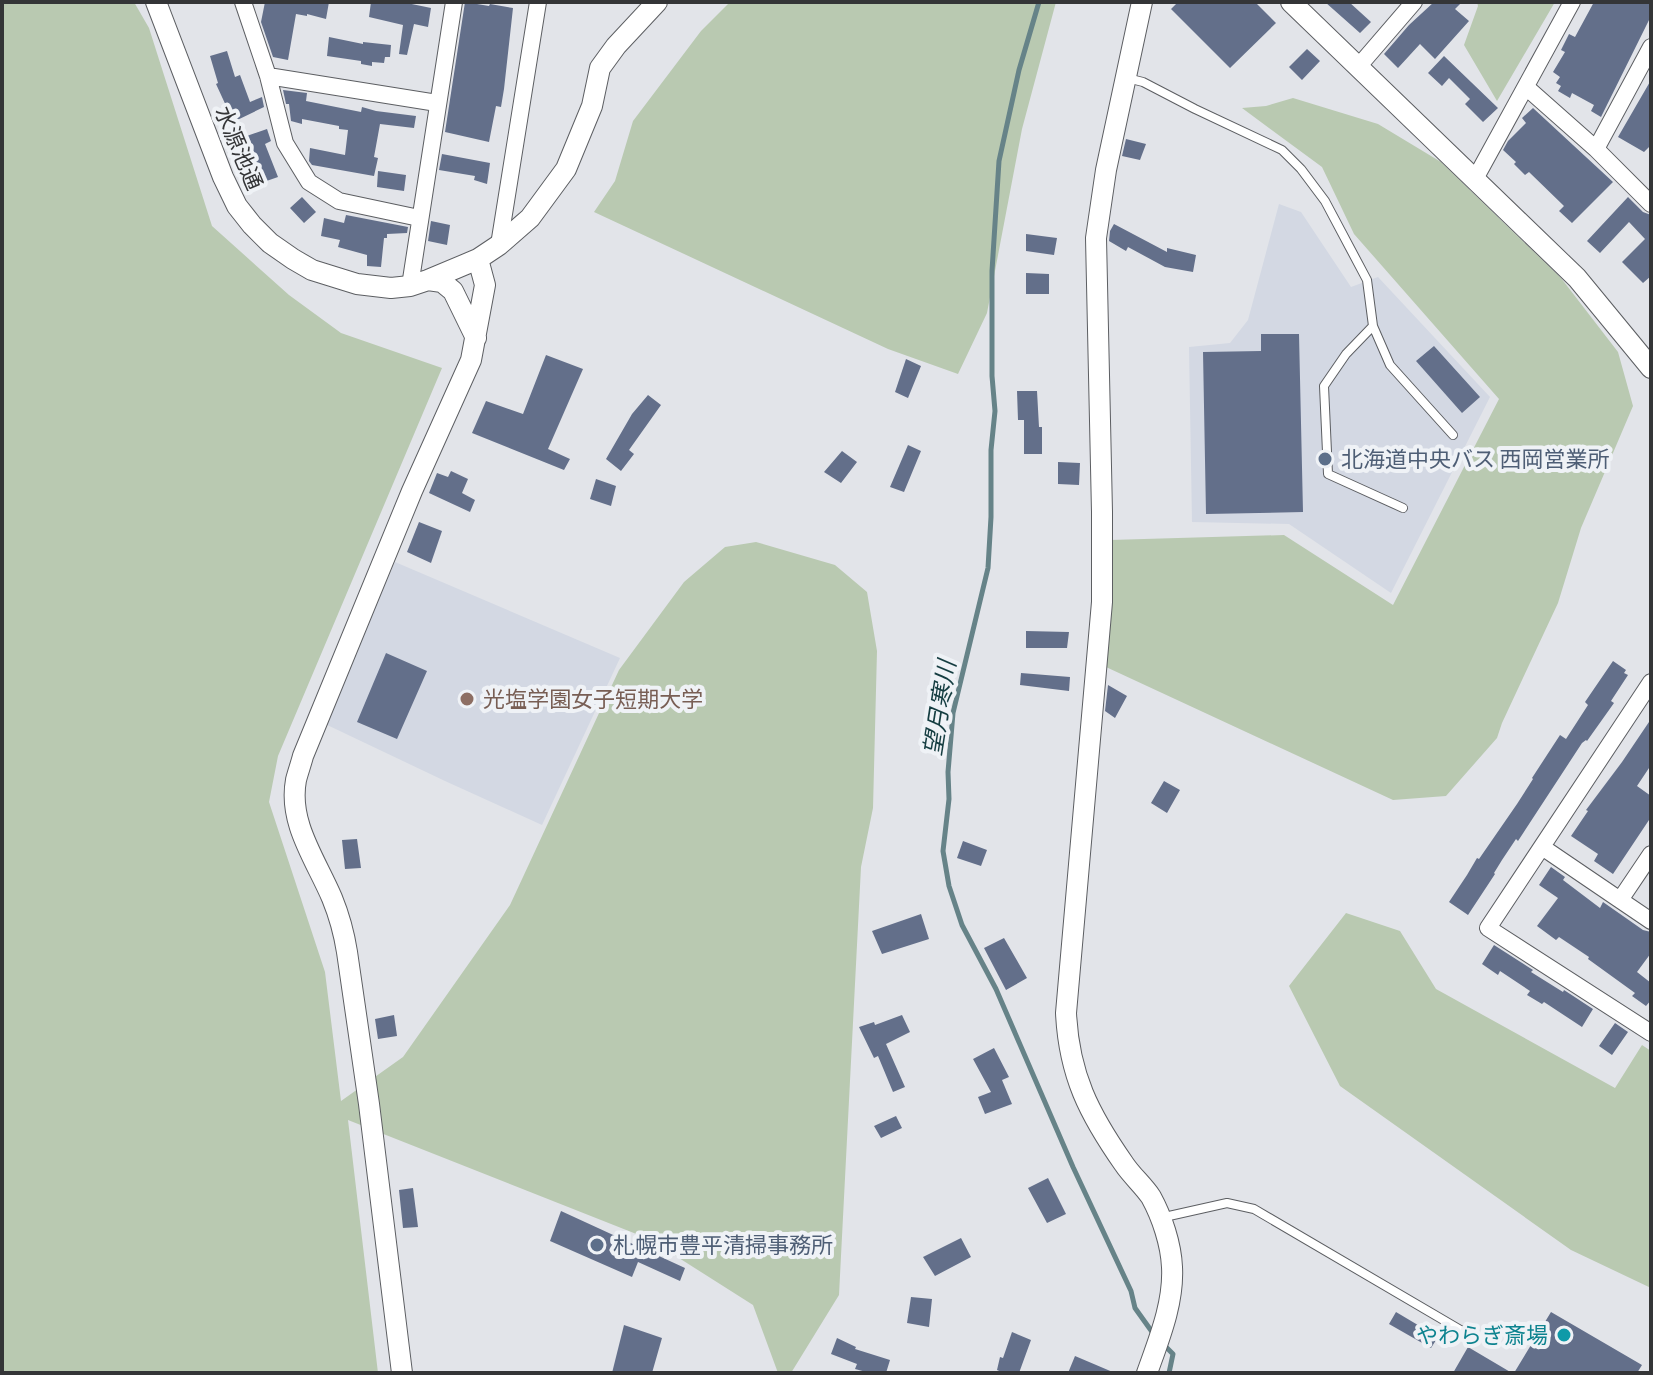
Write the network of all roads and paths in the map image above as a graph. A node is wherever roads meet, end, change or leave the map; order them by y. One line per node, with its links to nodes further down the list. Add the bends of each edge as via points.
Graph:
1 (156, 2): 22 (street, 水源池通, via 223,177 252,225 312,270 357,284 391,288)
2 (243, 2): 12 (street)
3 (454, 2): 15 (street)
4 (538, 2): 20 (street)
5 (657, 2): 20 (street, 水源池通, via 600,68 592,106 566,169 530,218)
6 (1142, 2): 13 (street)
7 (1291, 2): 11 (street)
8 (1414, 2): 11 (street)
9 (1572, 2): 14 (street)
10 (1651, 47): 16 (street)
11 (1358, 67): 17 (street)
12 (268, 76): 15 (street); 19 (street, via 285,143 309,182 339,201)
13 (1126, 78): 23 (lane, via 1282,150 1301,169 1325,201 1367,280); 34 (street, via 1096,238 1102,602 1066,1013 1075,1075 1088,1105)
14 (1526, 87): 16 (street); 17 (street)
15 (437, 103): 19 (street)
16 (1596, 149): 18 (street)
17 (1475, 179): 25 (street, via 1577,278)
18 (1651, 204)
19 (419, 218): 22 (street)
20 (499, 245): 21 (street, 水源池通)
21 (478, 259): 22 (street, 水源池通); 24 (street, via 485,285)
22 (419, 283): 24 (street, via 442,282 453,291)
23 (1373, 326): 26 (lane, via 1390,365); 27 (lane, via 1324,386 1328,474)
24 (476, 338): 37 (street, via 296,782 302,836 332,897 347,952)
25 (1651, 368)
26 (1453, 435)
27 (1403, 508)
28 (1651, 682): 29 (street)
29 (1542, 847): 31 (street); 33 (street, via 1488,928)
30 (1651, 854): 31 (street)
31 (1620, 900): 32 (street)
32 (1651, 921)
33 (1651, 1033)
34 (1159, 1218): 35 (lane, via 1227,1203 1254,1209); 36 (street, via 1172,1267 1170,1300)
35 (1469, 1335)
36 (1149, 1366)
37 (402, 1373)

